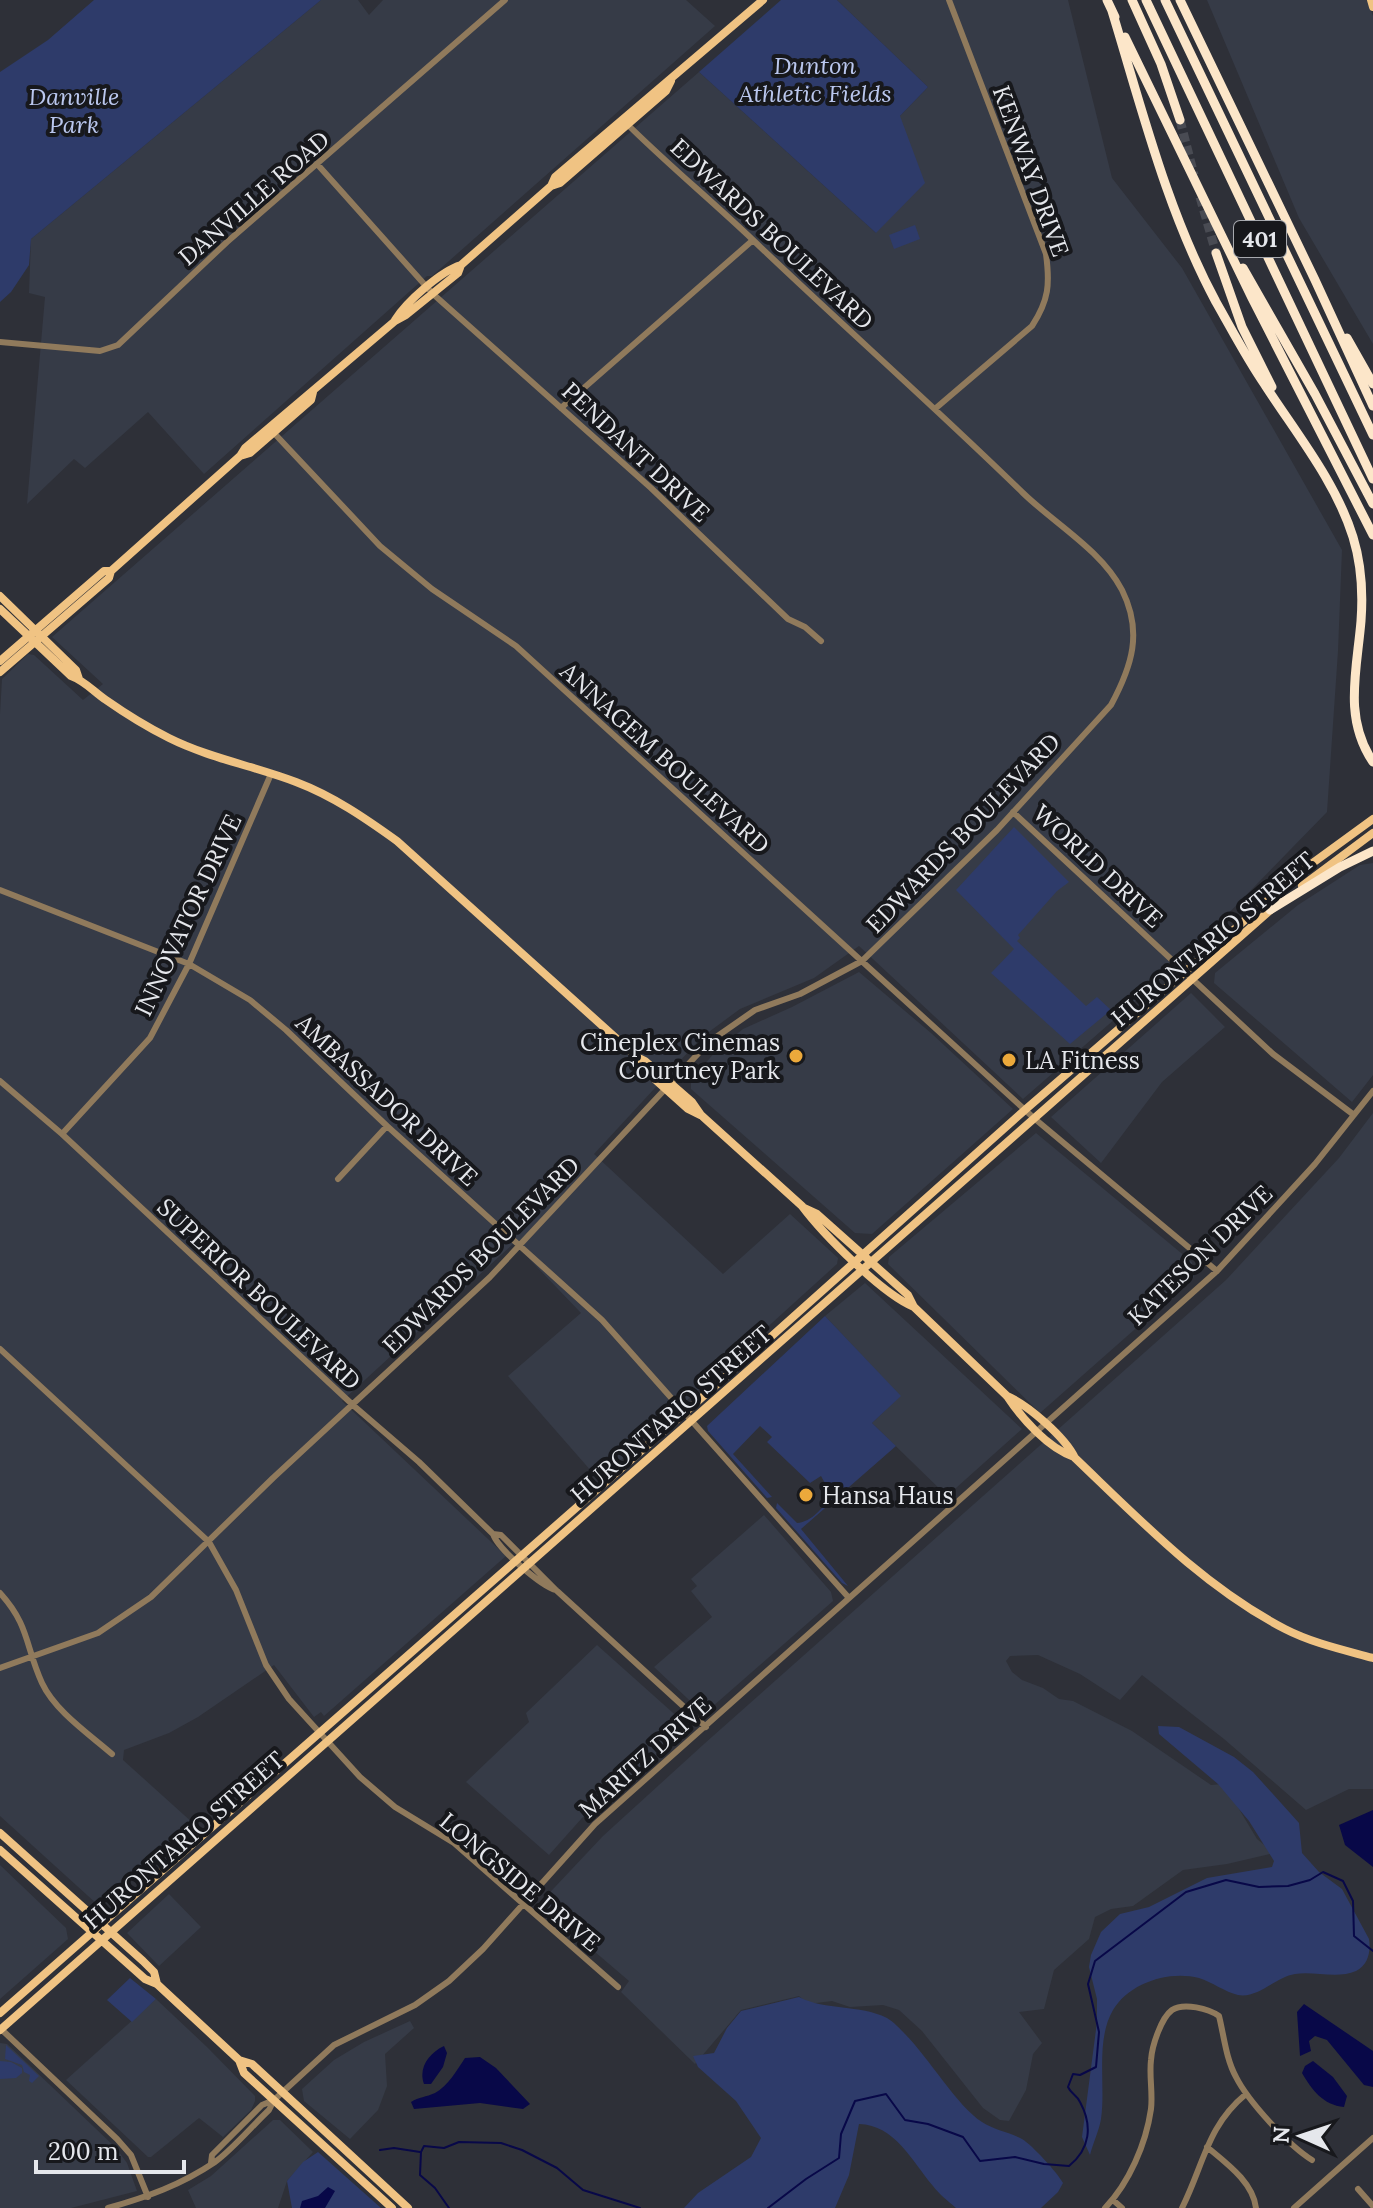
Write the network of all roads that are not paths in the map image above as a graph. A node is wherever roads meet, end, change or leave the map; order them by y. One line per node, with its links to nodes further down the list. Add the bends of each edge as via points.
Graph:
1 (505, 0): 14 (street, DANVILLE ROAD)
2 (763, 0): 13 (main road)
3 (949, 0): 24 (street, KENWAY DRIVE, via 1046,254 1050,281 1043,310 1032,326)
4 (1107, 0): 11 (highway, 401)
5 (1132, 0): 12 (highway)
6 (1146, 0): 28 (highway, 401)
7 (1165, 0): 27 (highway, 401)
8 (1180, 0): 18 (highway, 401)
9 (1371, 0): 10 (main road)
10 (1373, 7)
11 (1112, 11): 17 (highway, 401); 25 (highway, via 1191,250)
12 (1180, 120)
13 (625, 122): 15 (street, EDWARDS BOULEVARD); 19 (main road, via 458,273)
14 (318, 165): 19 (street, PENDANT DRIVE); 20 (street, DANVILLE ROAD, via 118,345 100,351)
15 (753, 240): 23 (street); 24 (street, EDWARDS BOULEVARD)
16 (1216, 253): 25 (highway, via 1242,327)
17 (1233, 257): 29 (highway, via 1250,277); 30 (highway, 401)
18 (1315, 280): 21 (highway); 22 (highway, 401)
19 (430, 291): 23 (street, PENDANT DRIVE); 26 (main road, via 401,311)
20 (0, 342)
21 (1373, 384)
22 (1373, 406)
23 (561, 408): 34 (street, PENDANT DRIVE, via 788,619)
24 (936, 408): 39 (street, EDWARDS BOULEVARD, via 1106,567 1130,611 1131,660 1111,705)
25 (1290, 422): 37 (highway, via 1354,541 1361,582 1354,718)
26 (272, 430): 33 (main road, via 245,448 109,578); 45 (street, ANNAGEM BOULEVARD, via 375,542 516,646)
27 (1373, 435)
28 (1373, 479)
29 (1373, 504)
30 (1373, 535)
31 (0, 596): 33 (main road)
32 (0, 609): 33 (main road)
33 (34, 637): 35 (main road); 36 (main road); 38 (main road, via 71,676 168,738)
34 (821, 641)
35 (0, 661)
36 (0, 672)
37 (1373, 762)
38 (271, 774): 46 (street, INNOVATOR DRIVE); 50 (main road, via 323,794 397,841)
39 (1013, 812): 45 (street, EDWARDS BOULEVARD); 47 (street, WORLD DRIVE)
40 (1373, 819): 47 (main road, HURONTARIO STREET, via 1303,870)
41 (1373, 833): 44 (main road, HURONTARIO STREET)
42 (1373, 851): 44 (highway)
43 (0, 890): 46 (street, AMBASSADOR DRIVE)
44 (1270, 910): 48 (main road, HURONTARIO STREET)
45 (862, 961): 50 (street, EDWARDS BOULEVARD, via 800,994 755,1010 709,1042); 52 (street, ANNAGEM BOULEVARD)
46 (189, 964): 55 (street, AMBASSADOR DRIVE, via 250,1000); 56 (street, INNOVATOR DRIVE, via 150,1038)
47 (1184, 972): 48 (street, WORLD DRIVE); 52 (main road, HURONTARIO STREET)
48 (1192, 979): 53 (street, WORLD DRIVE, via 1273,1054); 54 (main road, HURONTARIO STREET)
49 (0, 1081): 56 (street, SUPERIOR BOULEVARD)
50 (669, 1088): 58 (street, EDWARDS BOULEVARD); 59 (main road, via 692,1102 803,1207 817,1214)
51 (1373, 1091): 53 (street, KATESON DRIVE)
52 (1026, 1109): 54 (street, ANNAGEM BOULEVARD); 59 (main road, HURONTARIO STREET)
53 (1354, 1115): 61 (street, KATESON DRIVE)
54 (1035, 1119): 60 (main road, HURONTARIO STREET); 61 (street, ANNAGEM BOULEVARD)
55 (387, 1126): 57 (street); 58 (street, AMBASSADOR DRIVE)
56 (62, 1134): 63 (street, SUPERIOR BOULEVARD)
57 (338, 1179)
58 (522, 1246): 63 (street, EDWARDS BOULEVARD); 64 (street, AMBASSADOR DRIVE, via 602,1320)
59 (858, 1258): 60 (main road); 64 (main road, HURONTARIO STREET)
60 (868, 1267): 65 (main road, HURONTARIO STREET); 66 (main road, via 908,1295 1015,1408)
61 (1217, 1271): 66 (street, KATESON DRIVE)
62 (0, 1349): 67 (street, LONGSIDE DRIVE)
63 (354, 1406): 67 (street, EDWARDS BOULEVARD); 68 (street, SUPERIOR BOULEVARD, via 493,1534 501,1535)
64 (683, 1412): 65 (street, AMBASSADOR DRIVE); 68 (main road, HURONTARIO STREET)
65 (692, 1421): 69 (main road, HURONTARIO STREET); 71 (street, AMBASSADOR DRIVE)
66 (1041, 1427): 71 (street, MARITZ DRIVE); 73 (main road, via 1070,1447 1075,1458 1175,1551 1246,1606 1288,1630)
67 (209, 1542): 72 (street, EDWARDS BOULEVARD, via 151,1597 105,1629); 76 (street, LONGSIDE DRIVE, via 236,1590 266,1665)
68 (518, 1557): 69 (street, SUPERIOR BOULEVARD); 76 (main road, HURONTARIO STREET)
69 (529, 1566): 75 (street, SUPERIOR BOULEVARD, via 547,1588 556,1590); 77 (main road, HURONTARIO STREET)
70 (0, 1593): 72 (street, via 20,1619)
71 (849, 1598): 75 (street, MARITZ DRIVE)
72 (33, 1655): 74 (street, EDWARDS BOULEVARD); 78 (street, via 43,1685 63,1711)
73 (1373, 1658)
74 (0, 1668)
75 (706, 1727): 82 (street, MARITZ DRIVE, via 595,1824)
76 (319, 1732): 77 (street, LONGSIDE DRIVE); 83 (main road, HURONTARIO STREET)
77 (328, 1741): 82 (street, LONGSIDE DRIVE, via 395,1807 454,1843); 84 (main road, HURONTARIO STREET)
78 (112, 1754)
79 (0, 1833): 83 (main road)
80 (0, 1850): 81 (main road)
81 (57, 1902): 85 (main road); 87 (main road, via 80,1929)
82 (522, 1904): 89 (street, LONGSIDE DRIVE); 93 (street, MARITZ DRIVE, via 441,1988 334,2045)
83 (102, 1923): 84 (main road); 85 (main road, HURONTARIO STREET)
84 (110, 1931): 86 (main road, HURONTARIO STREET); 88 (main road, via 154,1972)
85 (92, 1933): 86 (main road); 87 (main road, HURONTARIO STREET)
86 (101, 1939): 88 (main road); 91 (main road, HURONTARIO STREET)
87 (83, 1941): 90 (main road, HURONTARIO STREET)
88 (157, 1984): 92 (main road)
89 (618, 1987)
90 (0, 2013)
91 (0, 2029): 100 (street, via 117,2139 131,2155)
92 (239, 2060): 93 (main road, via 252,2064); 95 (main road, via 244,2073)
93 (283, 2092): 95 (street, MARITZ DRIVE); 101 (main road)
94 (1246, 2094): 97 (street, via 1221,2117); 98 (street, via 1297,2151); 102 (street, via 1235,2076 1219,2016 1174,2008 1150,2058 1152,2108 1145,2133 1127,2181)
95 (274, 2100): 100 (street, MARITZ DRIVE, via 262,2105 200,2172); 105 (main road)
96 (1373, 2138): 111 (street)
97 (1207, 2147): 109 (street); 110 (street, via 1247,2185)
98 (1312, 2160)
99 (1358, 2189): 103 (street)
100 (148, 2197): 104 (street)
101 (399, 2200): 105 (main road); 106 (main road)
102 (1113, 2200): 107 (street); 108 (street)
103 (1373, 2206)
104 (108, 2208)
105 (392, 2208)
106 (408, 2208)
107 (1105, 2208)
108 (1122, 2208)
109 (1182, 2208)
110 (1256, 2208)
111 (1294, 2208)

